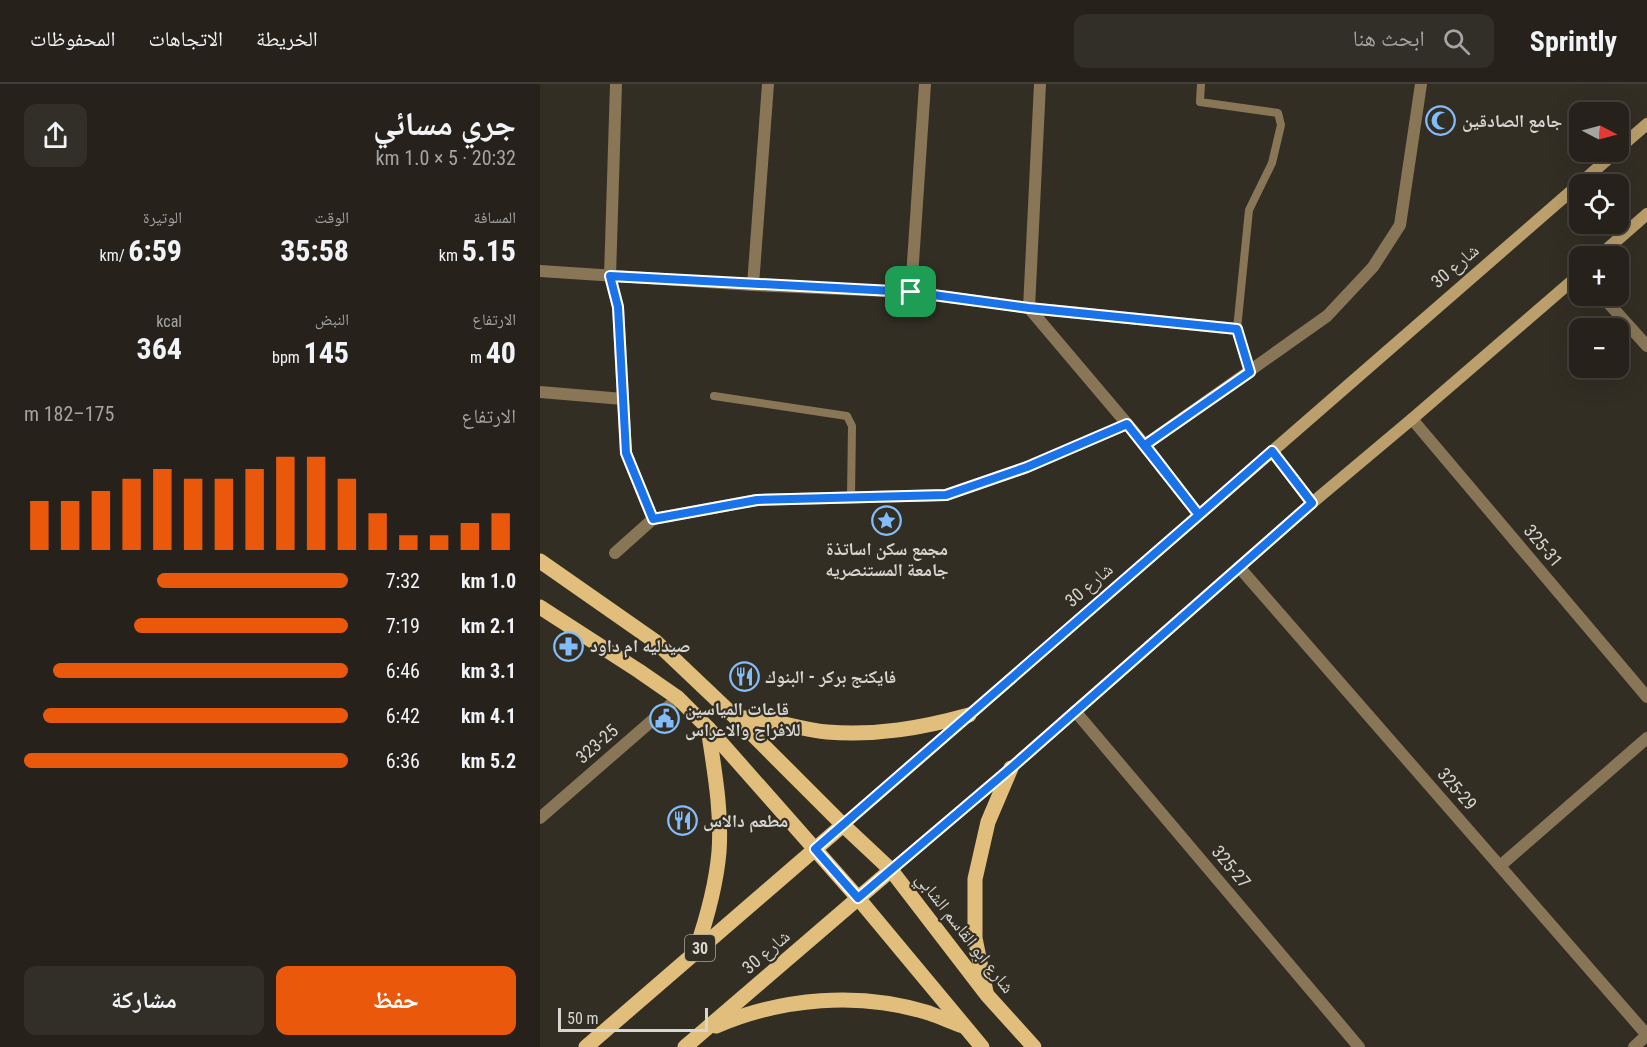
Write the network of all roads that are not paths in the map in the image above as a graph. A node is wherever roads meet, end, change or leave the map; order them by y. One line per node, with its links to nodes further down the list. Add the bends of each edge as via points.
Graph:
1 (616, 84): 13 (street)
2 (768, 84): 15 (street)
3 (925, 84): 16 (street)
4 (1040, 84): 18 (street)
5 (1202, 84): 19 (lane, via 1200,102 1278,113 1281,126 1272,163 1249,210)
6 (1421, 84): 21 (street, via 1400,225 1373,267 1327,316)
7 (1647, 124): 8 (main road, شارع 30 / 30)
8 (1629, 140)
9 (1603, 162): 28 (main road, شارع 30 / 30)
10 (1647, 214): 11 (main road)
11 (1610, 246)
12 (540, 271): 13 (street)
13 (610, 276): 15 (street); 24 (street, via 618,307)
14 (1569, 283): 25 (main road, شارع 30)
15 (753, 285): 16 (street)
16 (911, 292): 18 (street)
17 (1611, 306): 20 (street)
18 (1029, 308): 19 (street); 26 (street)
19 (1237, 329): 21 (lane)
20 (1647, 346)
21 (1250, 372): 27 (street)
22 (540, 392): 24 (street)
23 (714, 396): 29 (lane, via 846,416 852,426)
24 (623, 399): 32 (street, via 626,453)
25 (1412, 419): 30 (main road, شارع 30); 37 (street, 325-31)
26 (1127, 424): 27 (street); 29 (street, via 1027,467 946,495)
27 (1145, 445): 31 (street)
28 (1272, 451): 30 (main road); 31 (main road, شارع 30 / 30)
29 (851, 497): 32 (street, via 757,500)
30 (1312, 503): 35 (main road, شارع 30)
31 (1199, 515): 40 (main road, شارع 30 / 30)
32 (653, 519): 33 (street)
33 (615, 553)
34 (540, 561): 41 (main road, شارع ابو القاسم الشابي, via 656,642)
35 (1239, 567): 39 (main road, شارع 30); 48 (street, 325-29)
36 (542, 612): 38 (main road)
37 (1647, 697)
38 (678, 698): 42 (main road); 45 (street, 323-25)
39 (1075, 711): 44 (main road, شارع 30); 60 (street, 325-27)
40 (969, 715): 41 (main road, via 912,729 854,733); 46 (main road, شارع 30 / 30)
41 (735, 717): 46 (main road, شارع ابو القاسم الشابي)
42 (708, 729): 47 (main road); 51 (main road, via 718,804 719,851 706,919)
43 (1647, 738): 48 (street)
44 (1011, 768): 49 (main road, شارع 30); 52 (main road, via 987,822 975,879 975,938)
45 (540, 818)
46 (843, 825): 47 (main road, شارع 30 / 30); 49 (main road, شارع ابو القاسم الشابي)
47 (815, 849): 50 (main road); 51 (main road, شارع 30 / 30)
48 (1500, 866): 55 (street, 325-29)
49 (891, 870): 50 (main road, شارع 30); 52 (main road, شارع ابو القاسم الشابي)
50 (858, 898): 53 (main road); 54 (main road, شارع 30)
51 (695, 952): 56 (main road, شارع 30 / 30)
52 (987, 995): 59 (main road, شارع ابو القاسم الشابي)
53 (964, 1026): 54 (main road, via 890,1004 852,1000 775,1007); 58 (main road)
54 (702, 1032): 57 (main road, شارع 30)
55 (1647, 1035): 61 (street)
56 (586, 1047)
57 (685, 1047)
58 (982, 1047)
59 (1034, 1047)
60 (1359, 1047)
61 (1634, 1047)

